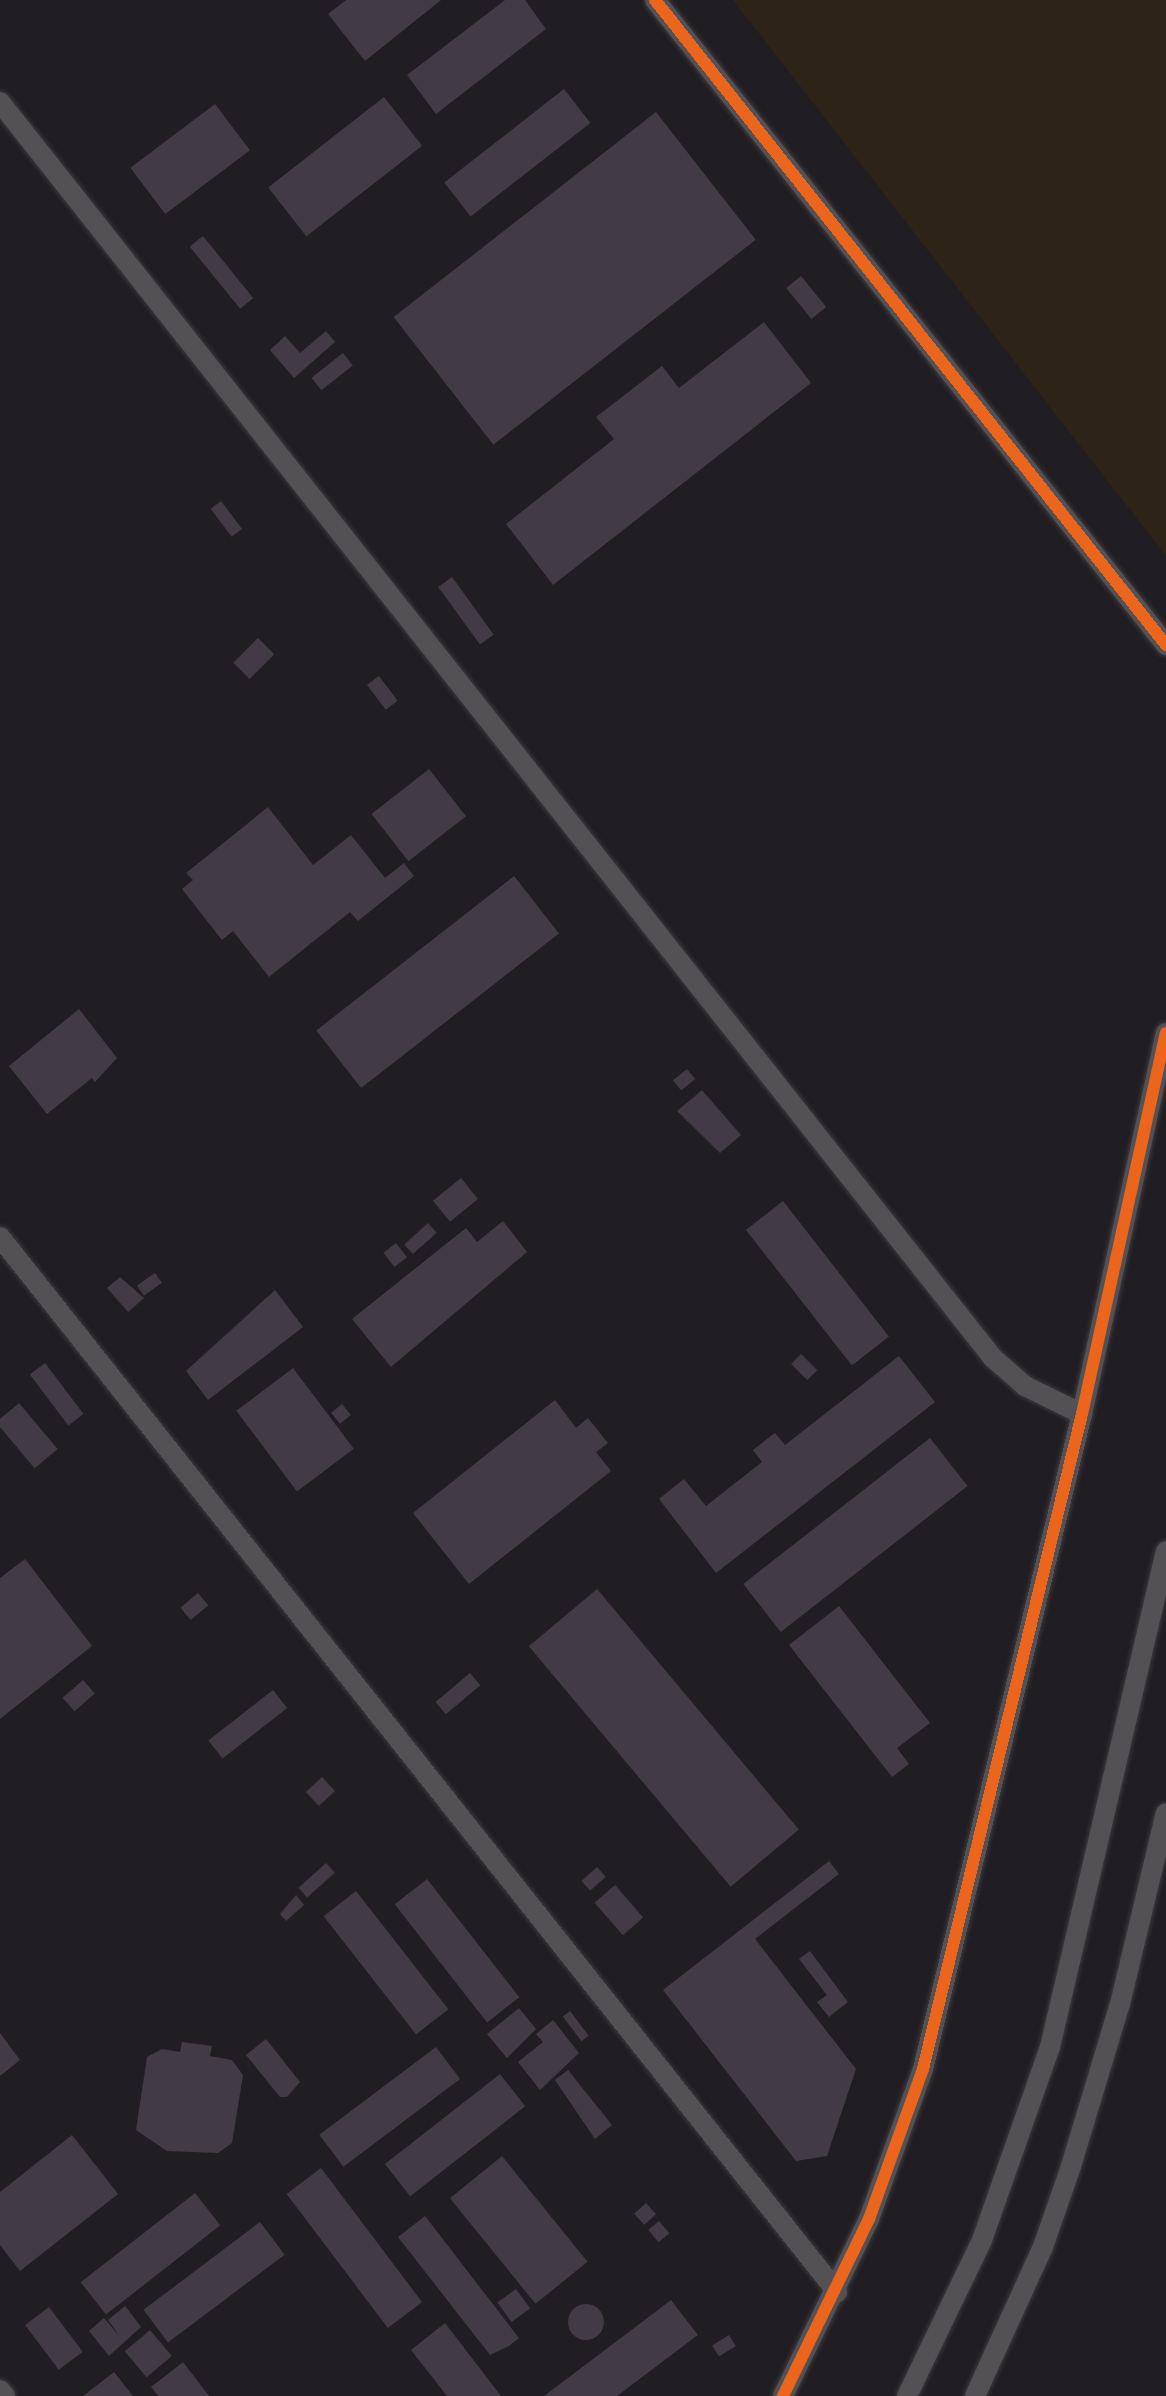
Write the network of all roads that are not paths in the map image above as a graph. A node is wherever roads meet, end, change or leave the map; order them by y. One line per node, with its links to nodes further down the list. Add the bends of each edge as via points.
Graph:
1 (655, 0): 3 (street)
2 (0, 102): 6 (street, via 993,1358 1034,1392)
3 (1166, 645)
4 (1166, 1032): 6 (street)
5 (0, 1237): 9 (street)
6 (1082, 1414): 9 (street, via 928,2050 898,2145)
7 (1166, 1551): 13 (street, via 1050,2047 982,2240)
8 (1166, 1813): 14 (street, via 1072,2166 1044,2247)
9 (837, 2292): 12 (street)
10 (0, 2390): 11 (street)
11 (5, 2396)
12 (783, 2396)
13 (907, 2396)
14 (975, 2396)

